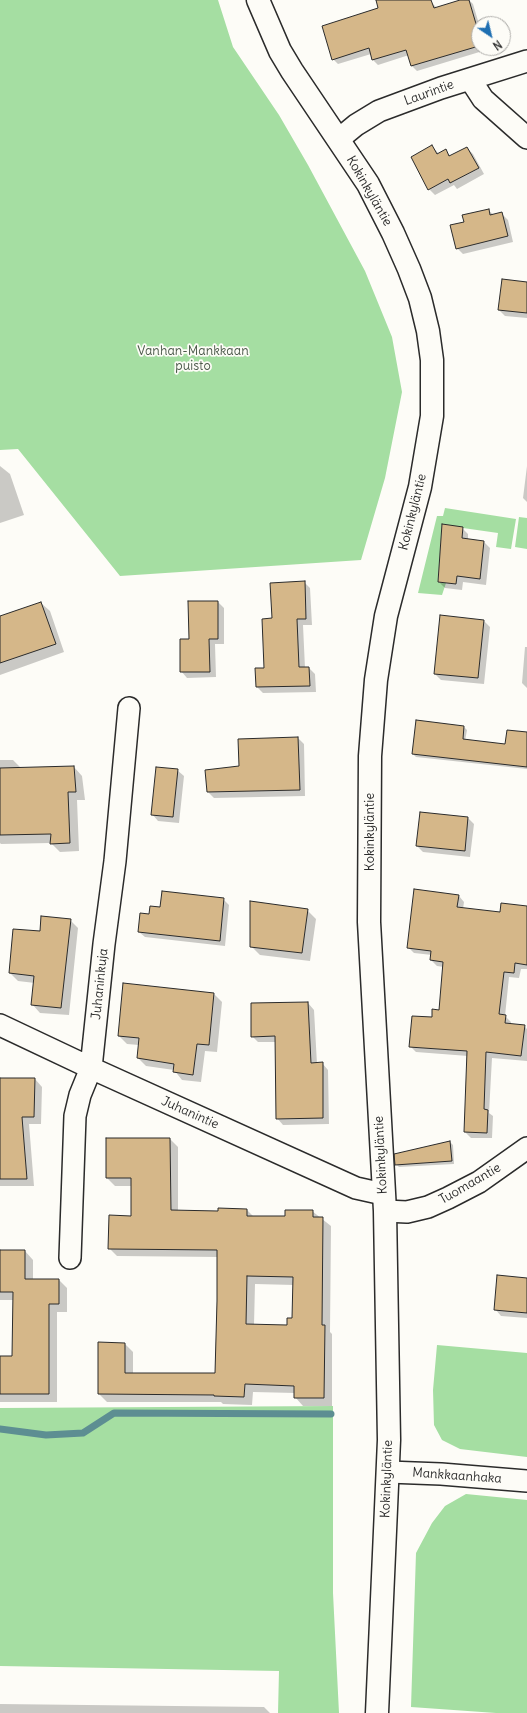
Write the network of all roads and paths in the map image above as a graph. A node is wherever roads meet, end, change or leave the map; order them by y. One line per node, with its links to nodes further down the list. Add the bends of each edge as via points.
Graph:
1 (258, 0): 5 (main road, Kokinkyläntie, via 280,51)
2 (527, 61): 3 (street, Laurintie)
3 (470, 79): 4 (street, via 483,99); 5 (street, Laurintie, via 379,112 356,124)
4 (527, 138)
5 (338, 139): 10 (main road, Kokinkyläntie, via 368,184 394,233 420,298 432,360 432,416 420,488 386,616 376,680 370,756 369,922)
6 (128, 708): 8 (street, Juhaninkuja, via 115,861)
7 (0, 1025): 8 (street, Juhanintie)
8 (91, 1068): 10 (street, Juhanintie); 11 (street, Juhaninkuja, via 75,1116)
9 (527, 1148): 10 (street, Tuomaantie, via 479,1182 428,1207 407,1212)
10 (384, 1202): 12 (main road, Kokinkyläntie)
11 (70, 1258)
12 (388, 1472): 13 (street, Mankkaanhaka); 14 (main road, Kokinkyläntie)
13 (527, 1481)
14 (377, 1713)

